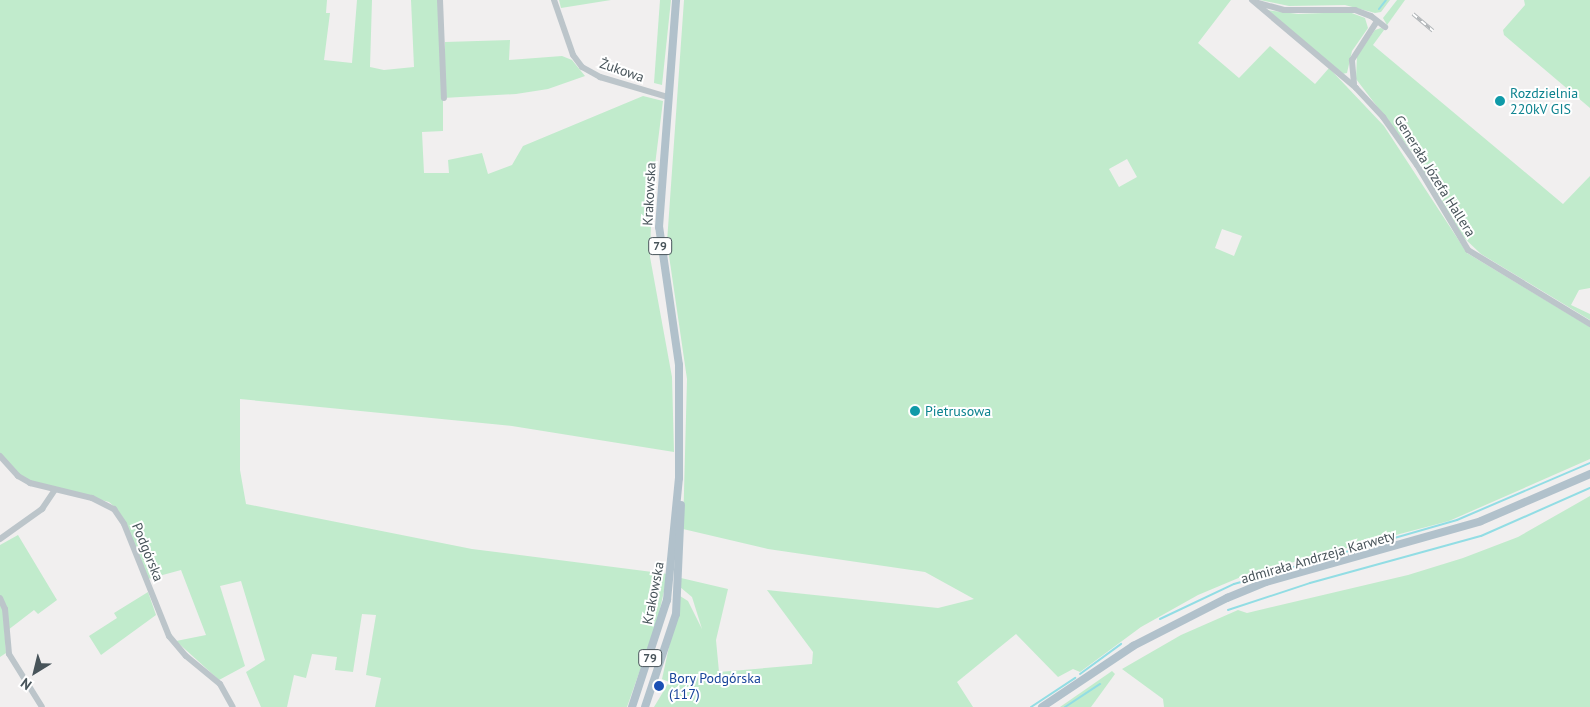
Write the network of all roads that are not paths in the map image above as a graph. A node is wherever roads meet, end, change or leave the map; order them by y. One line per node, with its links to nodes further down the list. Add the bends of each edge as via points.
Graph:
1 (440, 0): 9 (street)
2 (554, 0): 8 (street, Żukowa, via 573,56 582,67 600,77)
3 (676, 0): 8 (main road, Krakowska / 79)
4 (1253, 1): 5 (street, via 1284,10 1355,10); 7 (street, Generała Józefa Hallera)
5 (1377, 21): 6 (street); 7 (street, via 1352,60 1351,76)
6 (1385, 27)
7 (1356, 88): 10 (street, Generała Józefa Hallera, via 1400,140 1468,250)
8 (668, 97): 13 (main road, Krakowska / 79, via 659,226 679,365)
9 (444, 98)
10 (1590, 324)
11 (0, 456): 14 (street, Podgórska, via 18,476)
12 (1590, 474): 21 (main road, admirała Andrzeja Karwety, via 1481,521 1266,582 1227,598 1133,646)
13 (679, 478): 19 (main road, Krakowska / 79, via 666,600); 20 (main road, Krakowska / 79, via 681,538 676,614)
14 (55, 490): 15 (street, via 42,509); 18 (street, Podgórska, via 92,498 114,509 124,524 169,636 186,656 220,684)
15 (0, 539)
16 (0, 598): 17 (street, via 5,609 9,654)
17 (42, 707)
18 (233, 707)
19 (632, 707)
20 (645, 707)
21 (1042, 707)

